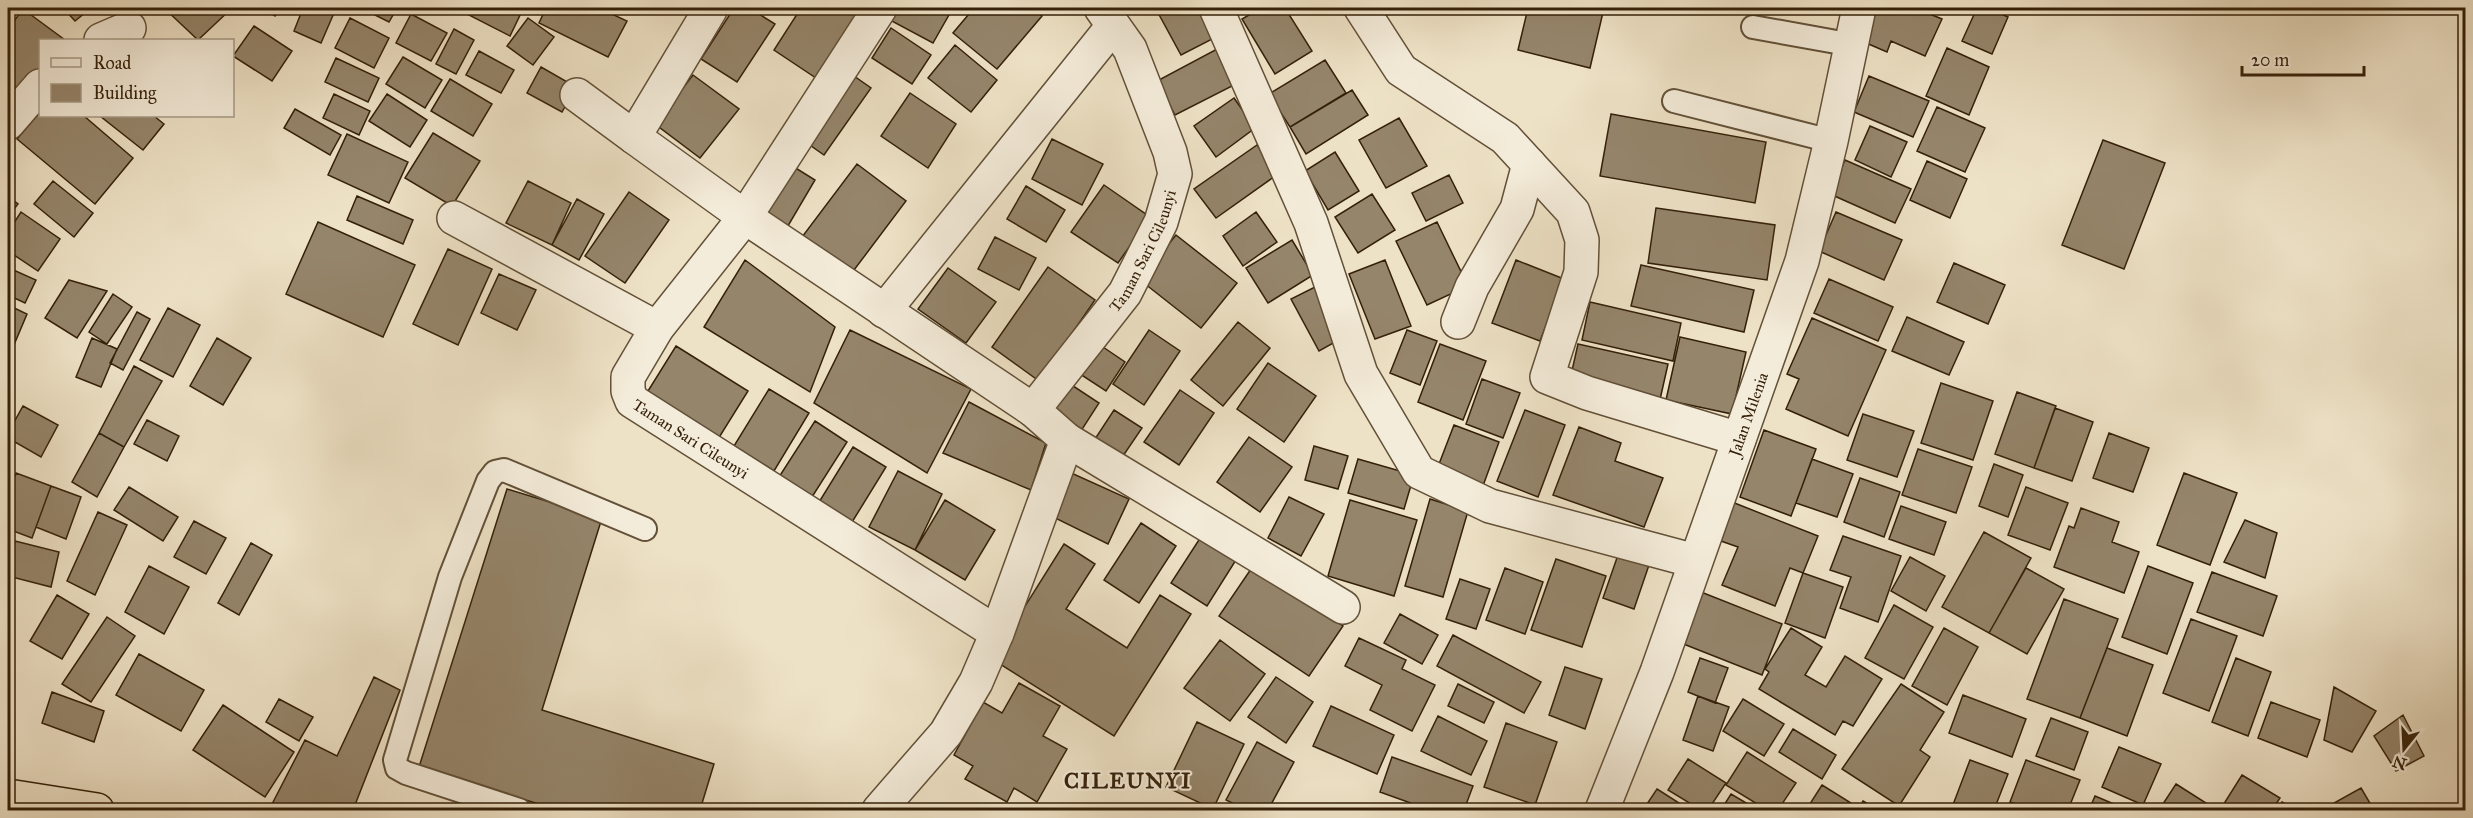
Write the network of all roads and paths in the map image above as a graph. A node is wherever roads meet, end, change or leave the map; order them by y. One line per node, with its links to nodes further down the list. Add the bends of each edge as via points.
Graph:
1 (880, 8): 16 (street, Taman Sari Cileunyi)
2 (1216, 8): 25 (street, via 1311,223 1361,374 1419,472 1490,506)
3 (1361, 8): 15 (street, via 1401,70 1478,118 1505,138)
4 (1859, 8): 8 (street, Jalan Milenia)
5 (710, 10): 13 (street)
6 (1107, 17): 18 (street); 21 (street, Taman Sari Cileunyi, via 1130,49 1170,152 1174,174 1161,222 1125,293)
7 (1753, 27): 8 (lane)
8 (1853, 45): 14 (street, Jalan Milenia)
9 (39, 87): 12 (street)
10 (577, 95): 13 (street)
11 (1674, 101): 14 (lane)
12 (8, 123)
13 (634, 136): 16 (street)
14 (1831, 141): 22 (street, Jalan Milenia, via 1802,261)
15 (1529, 164): 19 (street, via 1517,209 1472,287); 22 (street, via 1573,212 1582,240 1581,272 1547,377 1571,388)
16 (745, 217): 18 (street); 20 (street, Taman Sari Cileunyi)
17 (454, 218): 20 (street)
18 (884, 311): 21 (street)
19 (1458, 322)
20 (657, 328): 27 (street, Taman Sari Cileunyi, via 628,377 632,400)
21 (1033, 410): 23 (street)
22 (1739, 439): 25 (street, Jalan Milenia)
23 (1068, 440): 26 (street); 27 (street)
24 (645, 529): 30 (lane, via 504,470 495,472 488,481 450,577 395,760 398,768 406,772)
25 (1695, 561): 32 (street, Jalan Milenia, via 1657,672)
26 (1343, 607)
27 (997, 633): 31 (street, via 976,682 945,733)
28 (8, 796): 29 (highway)
29 (97, 810)
30 (519, 810)
31 (879, 810)
32 (1602, 810)

